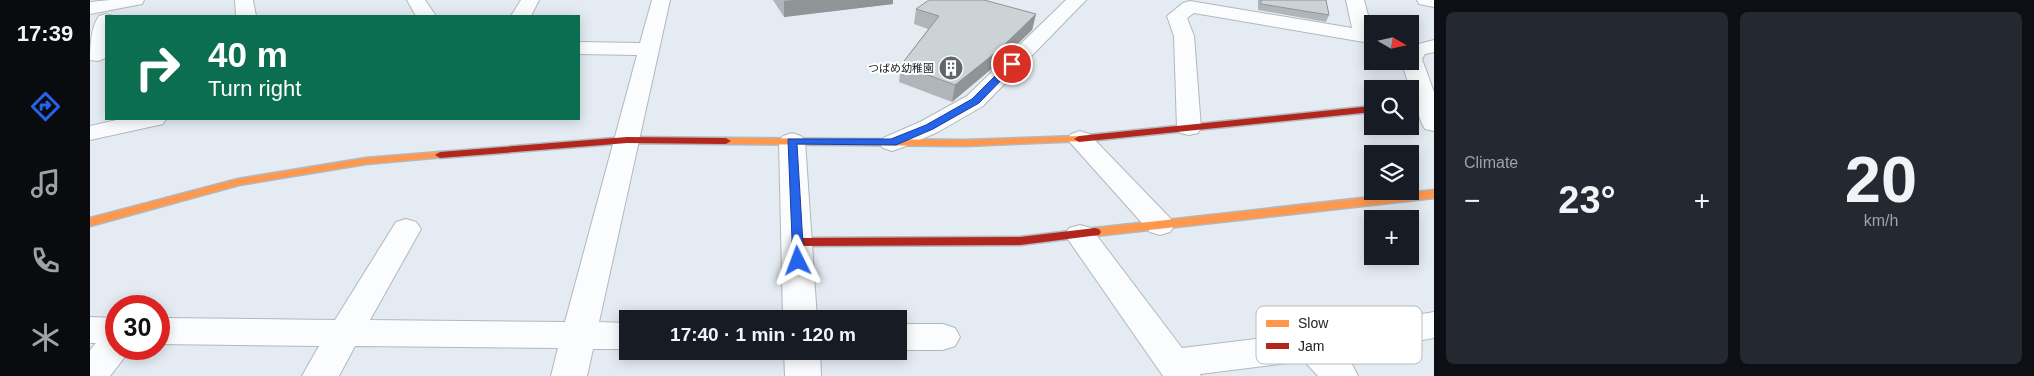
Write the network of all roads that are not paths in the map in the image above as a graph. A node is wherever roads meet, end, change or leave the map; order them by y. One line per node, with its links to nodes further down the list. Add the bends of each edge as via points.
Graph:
1 (135, 0): 2 (street); 13 (street)
2 (141, 0)
3 (244, 0): 14 (street)
4 (416, 0): 15 (street)
5 (530, 0): 16 (street)
6 (661, 0): 22 (street)
7 (1076, 0): 19 (street)
8 (1355, 0): 11 (street, via 1364,36)
9 (1426, 0): 10 (street)
10 (1434, 1)
11 (1228, 6): 27 (street, via 1190,7 1177,16 1184,36)
12 (90, 8): 13 (street)
13 (108, 14)
14 (246, 15)
15 (425, 15)
16 (522, 15)
17 (1026, 20): 19 (street)
18 (105, 27): 23 (street)
19 (1050, 27): 32 (street, via 975,101 929,127)
20 (1434, 46): 25 (street, via 1418,50 1411,59)
21 (580, 48): 22 (street)
22 (649, 49): 30 (street)
23 (98, 56)
24 (1364, 110): 27 (street)
25 (1426, 111)
26 (149, 120): 28 (street)
27 (1189, 128): 29 (street)
28 (90, 133)
29 (1080, 139): 32 (street); 35 (street)
30 (627, 140): 31 (street); 34 (street, via 357,163 238,182); 44 (street)
31 (792, 141): 32 (street); 38 (street)
32 (892, 142)
33 (1434, 194): 35 (street)
34 (90, 222)
35 (1160, 225): 37 (street)
36 (406, 229): 43 (street)
37 (1080, 235): 38 (street, via 1020,241); 52 (street)
38 (797, 242): 39 (street)
39 (800, 310)
40 (90, 330): 41 (street)
41 (105, 331)
42 (170, 331): 43 (street)
43 (344, 333): 44 (street); 54 (street)
44 (579, 336): 45 (street); 55 (street)
45 (619, 336)
46 (907, 337): 47 (street)
47 (943, 337)
48 (1256, 356): 52 (street)
49 (105, 357): 53 (street)
50 (802, 360): 56 (street)
51 (1329, 364): 57 (street)
52 (1179, 370)
53 (90, 374)
54 (320, 376)
55 (569, 376)
56 (803, 376)
57 (1340, 376)

